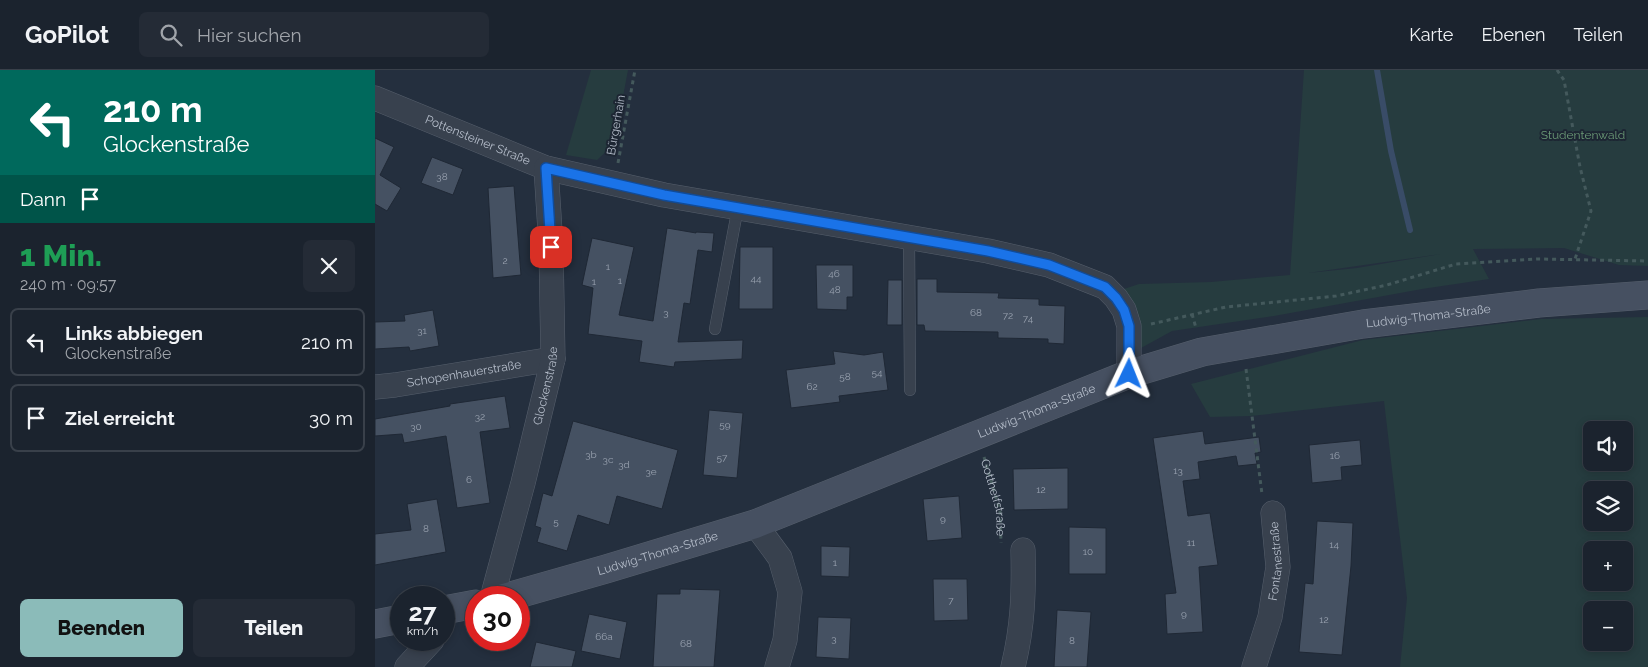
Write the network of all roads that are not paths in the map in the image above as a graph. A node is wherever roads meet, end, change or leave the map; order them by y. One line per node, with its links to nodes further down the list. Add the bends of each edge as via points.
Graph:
1 (375, 98): 2 (street, Pottensteiner Straße)
2 (546, 168): 3 (street, Pottensteiner Straße, via 664,195); 7 (street, Glockenstraße)
3 (738, 207): 4 (street, Pottensteiner Straße); 6 (lane)
4 (909, 237): 8 (street, Pottensteiner Straße, via 1041,263 1105,287 1124,310 1129,326); 10 (lane)
5 (1648, 295): 8 (street, Ludwig-Thoma-Straße, via 1539,303 1363,324 1203,352)
6 (715, 329)
7 (553, 359): 9 (street, Schopenhauerstraße); 14 (street, Glockenstraße)
8 (1129, 374): 12 (street, Ludwig-Thoma-Straße)
9 (375, 387)
10 (910, 390)
11 (1273, 513): 22 (street, Fontanestraße, via 1278,566 1270,617)
12 (755, 524): 15 (street, Ludwig-Thoma-Straße); 20 (street, via 780,558 790,592 785,640)
13 (1023, 550): 21 (street, via 1024,592 1020,637)
14 (495, 586)
15 (530, 591)
16 (390, 621): 17 (street)
17 (375, 624)
18 (422, 651): 19 (street)
19 (407, 667)
20 (777, 667)
21 (1013, 667)
22 (1254, 667)

